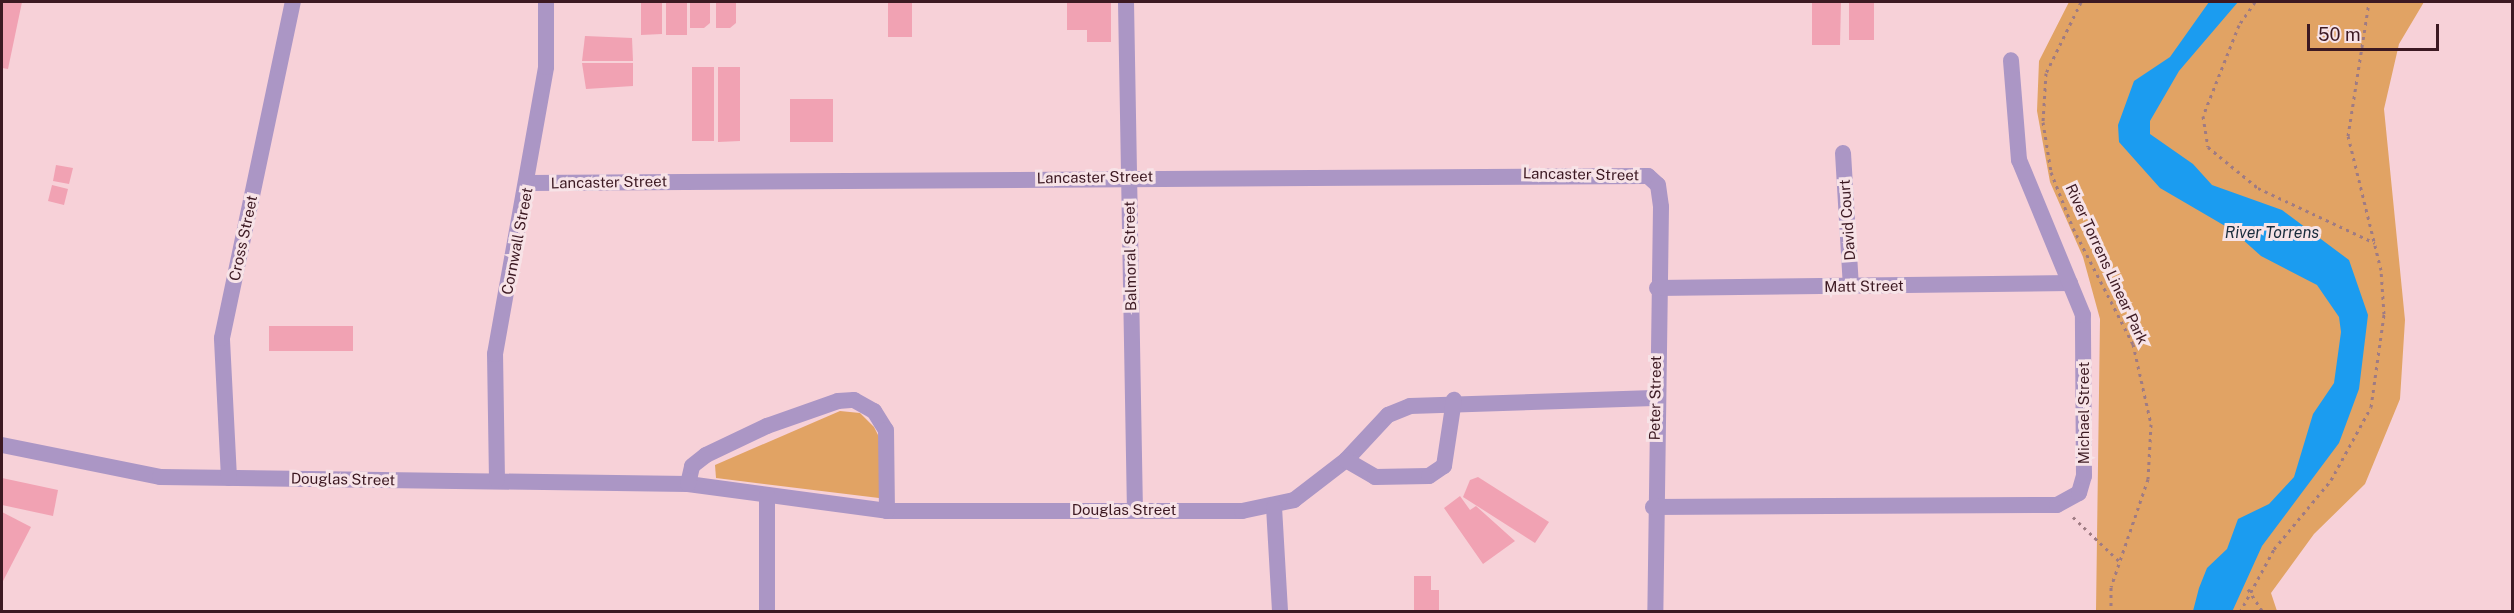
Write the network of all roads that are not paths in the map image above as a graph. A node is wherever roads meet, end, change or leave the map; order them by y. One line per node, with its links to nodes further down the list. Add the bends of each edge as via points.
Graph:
1 (293, 2): 16 (street, Cross Street, via 222,338)
2 (546, 2): 7 (street, Cornwall Street, via 546,67)
3 (1126, 2): 6 (street, Balmoral Street)
4 (2011, 60): 9 (street, Michael Street, via 2019,160)
5 (1843, 153): 10 (street, David Court)
6 (1128, 177): 7 (street, Lancaster Street); 8 (street, Lancaster Street, via 1633,172); 22 (street, Balmoral Street)
7 (528, 183): 17 (street, Cornwall Street, via 495,354)
8 (1658, 186): 11 (street, Peter Street)
9 (2070, 284): 10 (street, Matt Street); 21 (street, Michael Street, via 2083,315 2084,476 2079,493 2057,504)
10 (1851, 286): 11 (street, Matt Street)
11 (1658, 288): 12 (street, Peter Street)
12 (1654, 398): 13 (street, Douglas Street); 21 (street, Peter Street)
13 (1454, 400): 15 (street, Douglas Street, via 1410,406 1388,415); 15 (street, via 1444,466 1429,476 1375,477)
14 (2, 445): 16 (street, Douglas Street, via 160,477)
15 (1346, 460): 20 (street, Douglas Street, via 1294,500)
16 (229, 478): 17 (street, Douglas Street)
17 (497, 480): 18 (street, Douglas Street)
18 (688, 484): 19 (street, Douglas Street); 23 (street, via 692,466 706,455 767,426 838,401 854,400 874,411 886,430)
19 (767, 495): 23 (street, Douglas Street); 24 (street)
20 (1274, 507): 22 (street, Douglas Street); 25 (street)
21 (1653, 507): 26 (street, Peter Street)
22 (1135, 510): 23 (street, Douglas Street)
23 (887, 511)
24 (766, 612)
25 (1280, 612)
26 (1654, 612)

